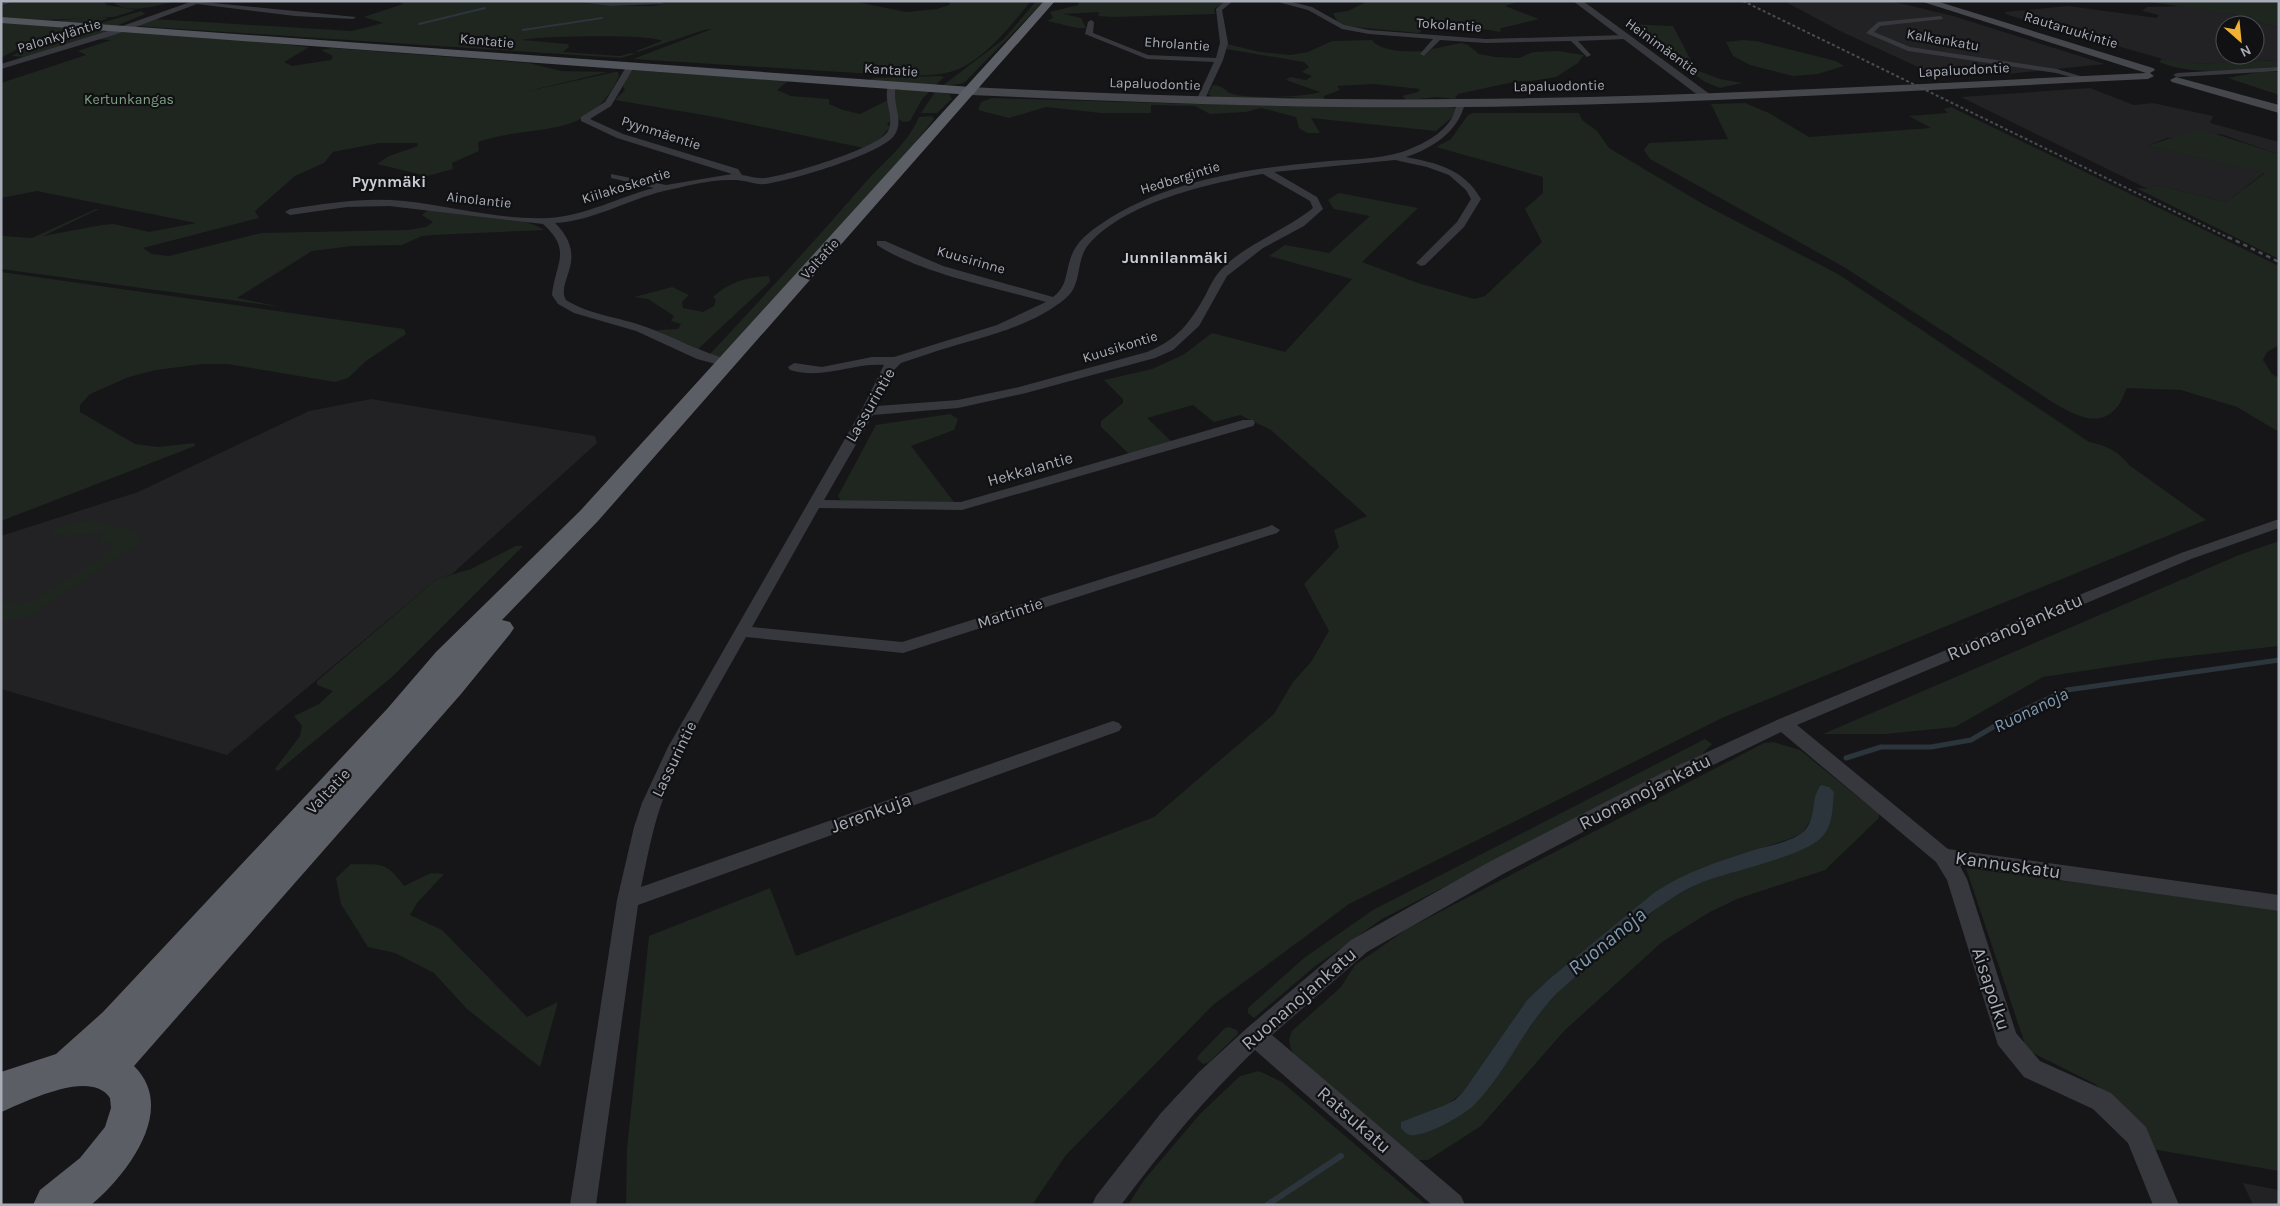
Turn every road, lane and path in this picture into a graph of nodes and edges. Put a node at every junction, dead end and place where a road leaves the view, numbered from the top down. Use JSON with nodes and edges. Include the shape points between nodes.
{"nodes":[{"id":1,"x":1050,"y":1,"type":"edge"},
{"id":2,"x":1230,"y":1,"type":"edge"},
{"id":3,"x":1277,"y":1,"type":"edge"},
{"id":4,"x":1577,"y":1,"type":"edge"},
{"id":5,"x":1925,"y":1,"type":"edge"},
{"id":6,"x":198,"y":2,"type":"edge"},
{"id":7,"x":354,"y":17,"type":"dead end"},
{"id":8,"x":1940,"y":18,"type":"dead end"},
{"id":9,"x":1,"y":20,"type":"edge"},
{"id":10,"x":1090,"y":22,"type":"dead end"},
{"id":11,"x":123,"y":29,"type":"junction"},
{"id":12,"x":1626,"y":37,"type":"junction"},
{"id":13,"x":1438,"y":38,"type":"junction"},
{"id":14,"x":1573,"y":38,"type":"junction"},
{"id":15,"x":1424,"y":54,"type":"dead end"},
{"id":16,"x":1587,"y":55,"type":"dead end"},
{"id":17,"x":1219,"y":60,"type":"junction"},
{"id":18,"x":1,"y":67,"type":"edge"},
{"id":19,"x":630,"y":67,"type":"junction"},
{"id":20,"x":2279,"y":69,"type":"edge"},
{"id":21,"x":2163,"y":75,"type":"junction"},
{"id":22,"x":2086,"y":79,"type":"junction"},
{"id":23,"x":892,"y":86,"type":"junction"},
{"id":24,"x":971,"y":91,"type":"junction"},
{"id":25,"x":1707,"y":97,"type":"junction"},
{"id":26,"x":1200,"y":101,"type":"junction"},
{"id":27,"x":1461,"y":102,"type":"junction"},
{"id":28,"x":2279,"y":109,"type":"edge"},
{"id":29,"x":1395,"y":157,"type":"junction"},
{"id":30,"x":1266,"y":172,"type":"junction"},
{"id":31,"x":614,"y":176,"type":"dead end"},
{"id":32,"x":738,"y":176,"type":"junction"},
{"id":33,"x":665,"y":188,"type":"junction"},
{"id":34,"x":290,"y":212,"type":"dead end"},
{"id":35,"x":546,"y":221,"type":"junction"},
{"id":36,"x":882,"y":243,"type":"dead end"},
{"id":37,"x":1421,"y":263,"type":"dead end"},
{"id":38,"x":1054,"y":301,"type":"junction"},
{"id":39,"x":896,"y":361,"type":"junction"},
{"id":40,"x":727,"y":363,"type":"junction"},
{"id":41,"x":794,"y":366,"type":"dead end"},
{"id":42,"x":868,"y":411,"type":"junction"},
{"id":43,"x":1248,"y":424,"type":"dead end"},
{"id":44,"x":815,"y":504,"type":"junction"},
{"id":45,"x":2279,"y":523,"type":"edge"},
{"id":46,"x":1272,"y":530,"type":"dead end"},
{"id":47,"x":741,"y":631,"type":"junction"},
{"id":48,"x":1783,"y":724,"type":"junction"},
{"id":49,"x":1113,"y":727,"type":"dead end"},
{"id":50,"x":1943,"y":856,"type":"junction"},
{"id":51,"x":628,"y":900,"type":"junction"},
{"id":52,"x":2279,"y":903,"type":"edge"},
{"id":53,"x":1255,"y":1035,"type":"junction"},
{"id":54,"x":87,"y":1070,"type":"junction"},
{"id":55,"x":2,"y":1091,"type":"edge"},
{"id":56,"x":93,"y":1189,"type":"edge"},
{"id":57,"x":55,"y":1205,"type":"edge"},
{"id":58,"x":583,"y":1205,"type":"edge"},
{"id":59,"x":1105,"y":1205,"type":"edge"},
{"id":60,"x":1452,"y":1205,"type":"edge"},
{"id":61,"x":2166,"y":1205,"type":"edge"}],
"edges":[{"from":1,"to":24,"type":"highway","name":"Valtatie"},
{"from":2,"to":17,"type":"street","via":[[1220,9],[1224,43]]},
{"from":3,"to":13,"type":"street","name":"Tokolantie","via":[[1314,9],[1351,29]]},
{"from":4,"to":12,"type":"street","name":"Heinimäentie"},
{"from":5,"to":21,"type":"main road","name":"Rautaruukintie"},
{"from":6,"to":7,"type":"street","via":[[295,14]]},
{"from":6,"to":11,"type":"street","name":"Palonkyläntie"},
{"from":8,"to":22,"type":"street","name":"Kalkankatu","via":[[1878,24],[1870,33],[1908,49],[2056,71]]},
{"from":9,"to":11,"type":"main road","name":"Kantatie"},
{"from":10,"to":17,"type":"street","name":"Ehrolantie","via":[[1089,34],[1133,53],[1148,57]]},
{"from":11,"to":18,"type":"street","name":"Palonkyläntie"},
{"from":11,"to":19,"type":"main road","name":"Kantatie"},
{"from":12,"to":14,"type":"street","name":"Tokolantie"},
{"from":12,"to":25,"type":"street","name":"Heinimäentie"},
{"from":13,"to":14,"type":"street","name":"Tokolantie","via":[[1493,41]]},
{"from":13,"to":15,"type":"street"},
{"from":14,"to":16,"type":"street"},
{"from":17,"to":26,"type":"street"},
{"from":19,"to":23,"type":"main road","name":"Kantatie"},
{"from":19,"to":32,"type":"street","name":"Pyynmäentie","via":[[608,104],[584,119],[620,136],[734,171]]},
{"from":20,"to":21,"type":"street","name":"Lapaluodontie"},
{"from":21,"to":22,"type":"main road","name":"Lapaluodontie"},
{"from":21,"to":28,"type":"main road","name":"Rautaruukintie"},
{"from":22,"to":25,"type":"main road","name":"Lapaluodontie"},
{"from":23,"to":24,"type":"main road","name":"Kantatie"},
{"from":23,"to":32,"type":"street","name":"Kiilakoskentie","via":[[889,95],[895,123],[891,134],[883,141],[860,152],[783,177],[755,181]]},
{"from":24,"to":26,"type":"main road","name":"Lapaluodontie"},
{"from":24,"to":40,"type":"highway","name":"Valtatie"},
{"from":25,"to":27,"type":"main road","name":"Lapaluodontie"},
{"from":26,"to":27,"type":"main road","name":"Lapaluodontie"},
{"from":27,"to":29,"type":"street","name":"Hedbergintie","via":[[1460,110],[1439,138],[1427,146]]},
{"from":29,"to":30,"type":"street","name":"Hedbergintie"},
{"from":29,"to":37,"type":"street","via":[[1456,175],[1469,186],[1476,199],[1463,221]]},
{"from":30,"to":38,"type":"street","name":"Hedbergintie","via":[[1166,195],[1112,221],[1080,249],[1069,287]]},
{"from":30,"to":42,"type":"street","name":"Kuusikontie","via":[[1314,199],[1318,209],[1300,224],[1259,246],[1223,274],[1195,324],[1169,347],[1142,358],[958,404]]},
{"from":31,"to":33,"type":"street"},
{"from":32,"to":33,"type":"street","name":"Kiilakoskentie"},
{"from":33,"to":35,"type":"street","name":"Kiilakoskentie","via":[[601,211]]},
{"from":34,"to":35,"type":"street","name":"Ainolantie","via":[[391,203]]},
{"from":35,"to":40,"type":"street","via":[[565,246],[567,264],[558,296],[561,302],[596,317],[646,330],[703,357]]},
{"from":36,"to":38,"type":"street","name":"Kuusirinne","via":[[930,265]]},
{"from":38,"to":39,"type":"street","name":"Hedbergintie","via":[[991,330]]},
{"from":39,"to":41,"type":"street","name":"Hedbergintie","via":[[809,372]]},
{"from":39,"to":42,"type":"street","name":"Lassurintie","via":[[887,369]]},
{"from":40,"to":54,"type":"highway","name":"Valtatie","via":[[589,516],[450,687]]},
{"from":42,"to":44,"type":"street","name":"Lassurintie"},
{"from":43,"to":44,"type":"street","name":"Hekkalantie","via":[[962,506]]},
{"from":44,"to":47,"type":"street","name":"Lassurintie"},
{"from":45,"to":48,"type":"street","name":"Ruonanojankatu","via":[[2186,556]]},
{"from":46,"to":47,"type":"street","name":"Martintie","via":[[902,648]]},
{"from":47,"to":51,"type":"street","name":"Lassurintie","via":[[665,772],[644,827]]},
{"from":48,"to":50,"type":"street","name":"Kannuskatu"},
{"from":48,"to":53,"type":"street","name":"Ruonanojankatu","via":[[1496,868],[1359,946]]},
{"from":49,"to":51,"type":"street","name":"Jerenkuja"},
{"from":50,"to":52,"type":"street","name":"Kannuskatu"},
{"from":50,"to":61,"type":"street","name":"Aisapolku","via":[[1957,879],[2006,1038],[2032,1070],[2102,1101],[2137,1136]]},
{"from":51,"to":58,"type":"street","name":"Lassurintie"},
{"from":53,"to":59,"type":"street","name":"Ruonanojankatu","via":[[1207,1080],[1170,1121]]},
{"from":53,"to":60,"type":"street","name":"Ratsukatu"},
{"from":54,"to":55,"type":"highway","via":[[38,1076]]},
{"from":54,"to":56,"type":"highway","via":[[118,1077],[130,1093],[130,1116]]},
{"from":56,"to":57,"type":"highway"}]}
